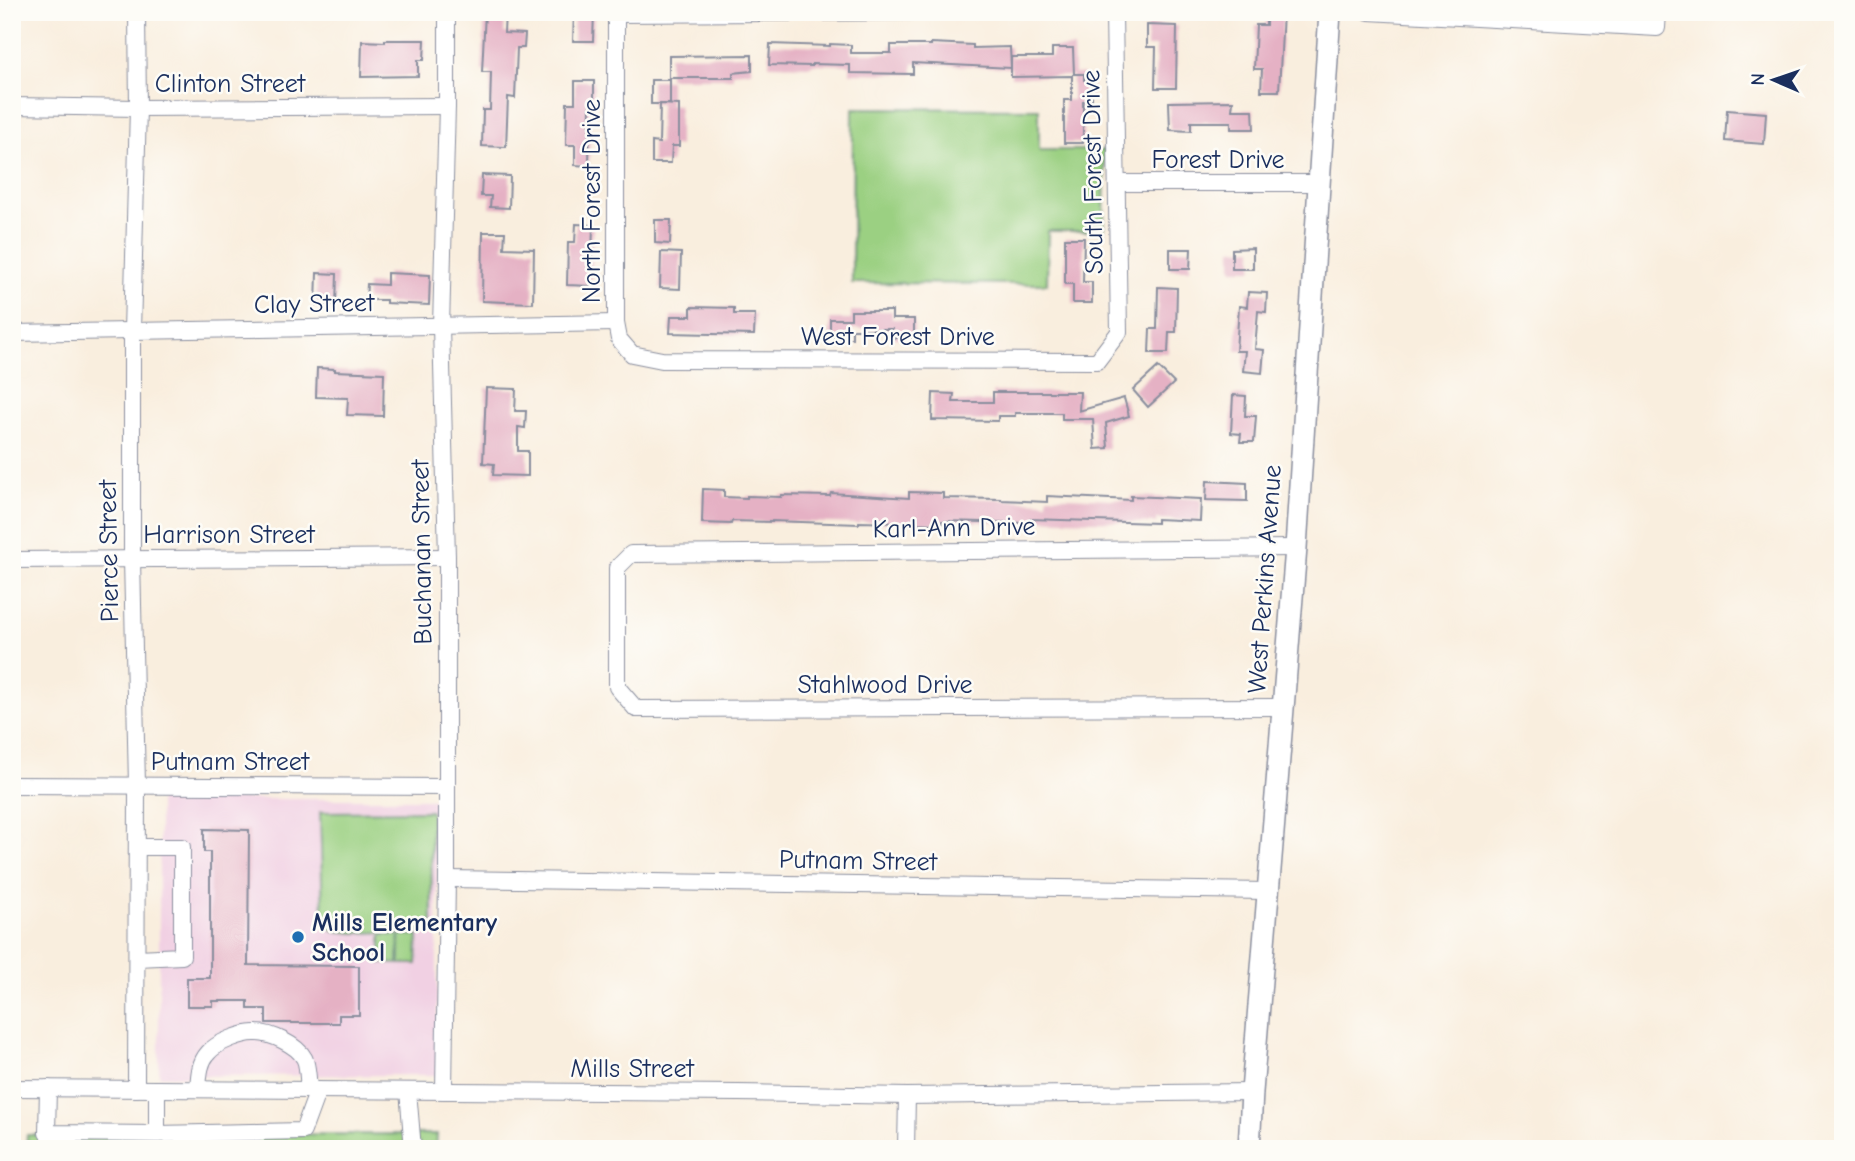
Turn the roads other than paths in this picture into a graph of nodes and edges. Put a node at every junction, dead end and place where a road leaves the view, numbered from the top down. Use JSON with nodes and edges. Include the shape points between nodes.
{"nodes":[{"id":1,"x":137,"y":12,"type":"edge"},
{"id":2,"x":447,"y":12,"type":"edge"},
{"id":3,"x":922,"y":12,"type":"edge"},
{"id":4,"x":1114,"y":12,"type":"edge"},
{"id":5,"x":1330,"y":12,"type":"edge"},
{"id":6,"x":1369,"y":12,"type":"edge"},
{"id":7,"x":1658,"y":12,"type":"edge"},
{"id":8,"x":616,"y":13,"type":"edge"},
{"id":9,"x":12,"y":106,"type":"edge"},
{"id":10,"x":447,"y":106,"type":"junction"},
{"id":11,"x":138,"y":108,"type":"junction"},
{"id":12,"x":1118,"y":183,"type":"junction"},
{"id":13,"x":1318,"y":183,"type":"junction"},
{"id":14,"x":616,"y":323,"type":"junction"},
{"id":15,"x":441,"y":326,"type":"junction"},
{"id":16,"x":132,"y":331,"type":"junction"},
{"id":17,"x":1119,"y":332,"type":"joint"},
{"id":18,"x":12,"y":333,"type":"edge"},
{"id":19,"x":662,"y":360,"type":"joint"},
{"id":20,"x":1296,"y":548,"type":"junction"},
{"id":21,"x":447,"y":557,"type":"junction"},
{"id":22,"x":132,"y":559,"type":"junction"},
{"id":23,"x":12,"y":560,"type":"edge"},
{"id":24,"x":617,"y":568,"type":"joint"},
{"id":25,"x":1283,"y":707,"type":"junction"},
{"id":26,"x":12,"y":785,"type":"edge"},
{"id":27,"x":137,"y":785,"type":"junction"},
{"id":28,"x":447,"y":787,"type":"junction"},
{"id":29,"x":137,"y":847,"type":"junction"},
{"id":30,"x":447,"y":879,"type":"junction"},
{"id":31,"x":1268,"y":891,"type":"junction"},
{"id":32,"x":137,"y":958,"type":"junction"},
{"id":33,"x":12,"y":1088,"type":"edge"},
{"id":34,"x":48,"y":1088,"type":"junction"},
{"id":35,"x":136,"y":1088,"type":"junction"},
{"id":36,"x":157,"y":1089,"type":"junction"},
{"id":37,"x":198,"y":1089,"type":"junction"},
{"id":38,"x":314,"y":1090,"type":"junction"},
{"id":39,"x":408,"y":1091,"type":"junction"},
{"id":40,"x":444,"y":1091,"type":"junction"},
{"id":41,"x":1252,"y":1092,"type":"junction"},
{"id":42,"x":907,"y":1096,"type":"junction"},
{"id":43,"x":157,"y":1134,"type":"junction"},
{"id":44,"x":414,"y":1149,"type":"edge"},
{"id":45,"x":906,"y":1149,"type":"edge"},
{"id":46,"x":1249,"y":1149,"type":"edge"}],
"edges":[{"from":1,"to":11,"type":"street","name":"Pierce Street"},
{"from":2,"to":10,"type":"street","name":"Buchanan Street"},
{"from":3,"to":8,"type":"street"},
{"from":4,"to":12,"type":"street","name":"South Forest Drive"},
{"from":5,"to":13,"type":"main road","name":"West Perkins Avenue"},
{"from":6,"to":7,"type":"street","via":[[1657,28]]},
{"from":8,"to":14,"type":"street","name":"North Forest Drive"},
{"from":9,"to":11,"type":"street","name":"Clinton Street"},
{"from":10,"to":11,"type":"street","name":"Clinton Street"},
{"from":10,"to":15,"type":"street","name":"Buchanan Street"},
{"from":11,"to":16,"type":"street","name":"Pierce Street"},
{"from":12,"to":13,"type":"street","name":"Forest Drive"},
{"from":12,"to":17,"type":"street","name":"South Forest Drive"},
{"from":13,"to":20,"type":"main road","name":"West Perkins Avenue"},
{"from":14,"to":15,"type":"street","name":"Clay Street"},
{"from":14,"to":19,"type":"street","name":"North Forest Drive","via":[[619,339],[632,354]]},
{"from":15,"to":16,"type":"street","name":"Clay Street"},
{"from":15,"to":21,"type":"street","name":"Buchanan Street"},
{"from":16,"to":18,"type":"street","name":"Clay Street"},
{"from":16,"to":22,"type":"street","name":"Pierce Street"},
{"from":17,"to":19,"type":"street","name":"West Forest Drive","via":[[1097,361]]},
{"from":20,"to":24,"type":"street","name":"Karl-Ann Drive","via":[[631,554]]},
{"from":20,"to":25,"type":"main road","name":"West Perkins Avenue"},
{"from":21,"to":22,"type":"street","name":"Harrison Street"},
{"from":21,"to":28,"type":"street","name":"Buchanan Street"},
{"from":22,"to":23,"type":"street","name":"Harrison Street"},
{"from":22,"to":27,"type":"street","name":"Pierce Street"},
{"from":24,"to":25,"type":"street","name":"Stahlwood Drive","via":[[617,687],[636,709]]},
{"from":25,"to":31,"type":"main road","name":"West Perkins Avenue"},
{"from":26,"to":27,"type":"street","name":"Putnam Street"},
{"from":27,"to":28,"type":"street","name":"Putnam Street"},
{"from":27,"to":29,"type":"street","name":"Pierce Street"},
{"from":28,"to":30,"type":"street","name":"Buchanan Street"},
{"from":29,"to":32,"type":"street","name":"Pierce Street"},
{"from":29,"to":32,"type":"street","via":[[181,847],[182,956]]},
{"from":30,"to":31,"type":"street","name":"Putnam Street"},
{"from":30,"to":40,"type":"street","name":"Buchanan Street"},
{"from":31,"to":41,"type":"main road","name":"West Perkins Avenue"},
{"from":32,"to":35,"type":"street","name":"Pierce Street"},
{"from":33,"to":34,"type":"street","name":"Mills Street"},
{"from":34,"to":35,"type":"street","name":"Mills Street"},
{"from":34,"to":43,"type":"street","via":[[47,1133]]},
{"from":35,"to":36,"type":"street","name":"Mills Street"},
{"from":36,"to":37,"type":"street","name":"Mills Street"},
{"from":36,"to":43,"type":"street"},
{"from":37,"to":38,"type":"street","name":"Mills Street"},
{"from":37,"to":38,"type":"street","via":[[208,1052],[223,1042],[257,1032],[290,1045],[304,1058]]},
{"from":38,"to":39,"type":"street","name":"Mills Street"},
{"from":38,"to":43,"type":"street","via":[[303,1131]]},
{"from":39,"to":40,"type":"street","name":"Mills Street"},
{"from":39,"to":44,"type":"street"},
{"from":40,"to":42,"type":"street","name":"Mills Street"},
{"from":41,"to":42,"type":"street","name":"Mills Street"},
{"from":41,"to":46,"type":"main road","name":"West Perkins Avenue"},
{"from":42,"to":45,"type":"street"}]}
